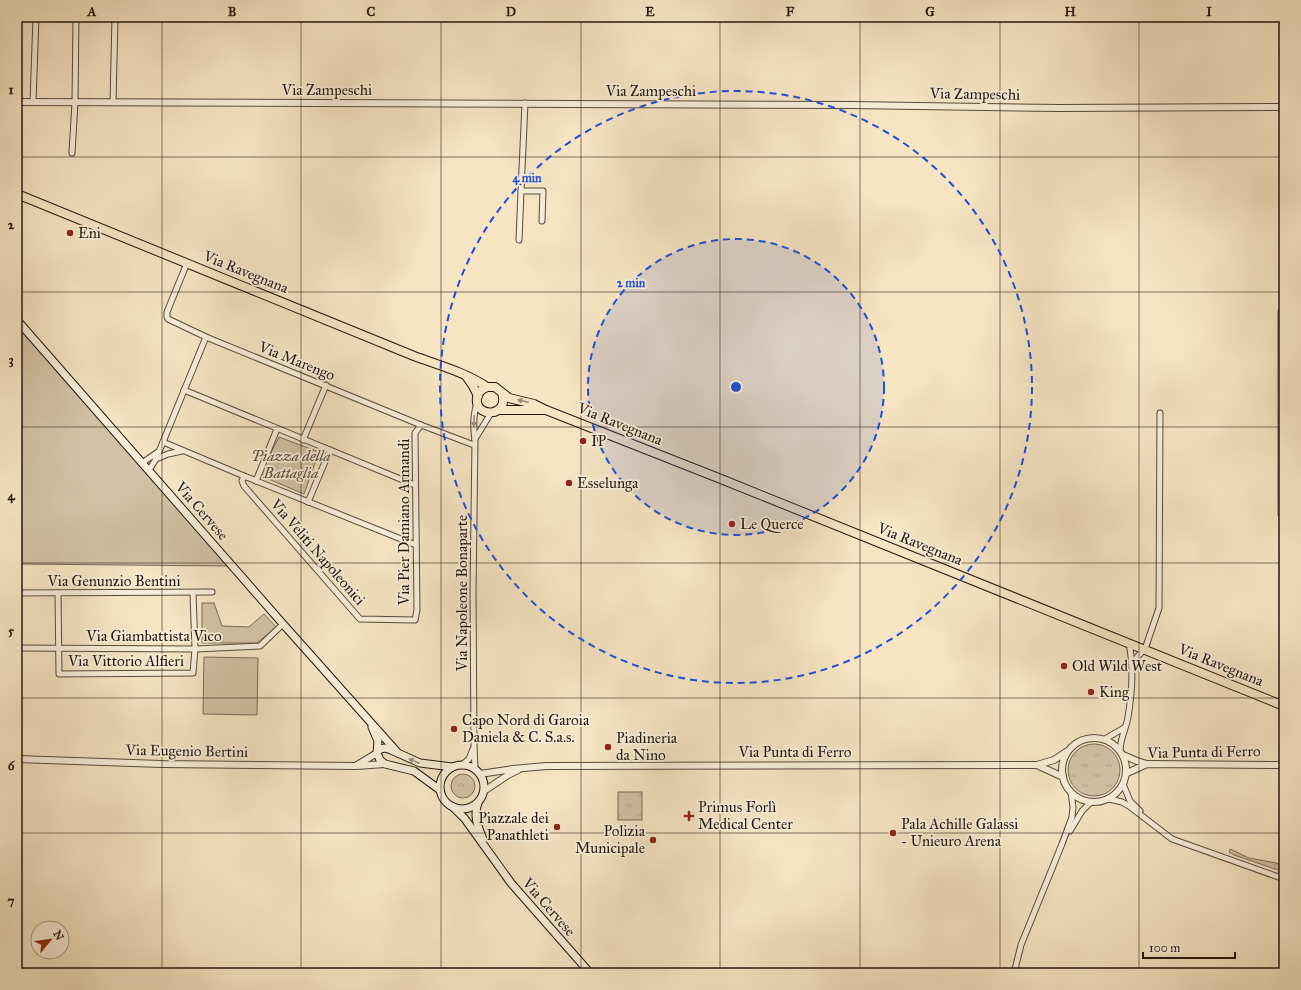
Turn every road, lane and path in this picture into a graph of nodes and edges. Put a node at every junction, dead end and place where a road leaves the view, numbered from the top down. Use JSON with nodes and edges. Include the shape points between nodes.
{"nodes":[{"id":1,"x":36,"y":17,"type":"edge"},
{"id":2,"x":76,"y":17,"type":"edge"},
{"id":3,"x":115,"y":17,"type":"edge"},
{"id":4,"x":17,"y":102,"type":"edge"},
{"id":5,"x":33,"y":102,"type":"junction"},
{"id":6,"x":75,"y":102,"type":"junction"},
{"id":7,"x":113,"y":102,"type":"junction"},
{"id":8,"x":524,"y":104,"type":"junction"},
{"id":9,"x":1284,"y":107,"type":"edge"},
{"id":10,"x":72,"y":153,"type":"dead end"},
{"id":11,"x":521,"y":191,"type":"junction"},
{"id":12,"x":17,"y":194,"type":"edge"},
{"id":13,"x":542,"y":221,"type":"dead end"},
{"id":14,"x":519,"y":240,"type":"dead end"},
{"id":15,"x":187,"y":263,"type":"junction"},
{"id":16,"x":1281,"y":312,"type":"dead end"},
{"id":17,"x":17,"y":320,"type":"edge"},
{"id":18,"x":206,"y":337,"type":"junction"},
{"id":19,"x":465,"y":375,"type":"junction"},
{"id":20,"x":326,"y":385,"type":"junction"},
{"id":21,"x":487,"y":387,"type":"junction"},
{"id":22,"x":184,"y":390,"type":"junction"},
{"id":23,"x":502,"y":393,"type":"junction"},
{"id":24,"x":477,"y":399,"type":"junction"},
{"id":25,"x":546,"y":410,"type":"junction"},
{"id":26,"x":494,"y":412,"type":"junction"},
{"id":27,"x":1160,"y":413,"type":"dead end"},
{"id":28,"x":421,"y":425,"type":"junction"},
{"id":29,"x":277,"y":429,"type":"junction"},
{"id":30,"x":303,"y":440,"type":"junction"},
{"id":31,"x":163,"y":442,"type":"junction"},
{"id":32,"x":475,"y":443,"type":"junction"},
{"id":33,"x":183,"y":450,"type":"junction"},
{"id":34,"x":330,"y":450,"type":"junction"},
{"id":35,"x":159,"y":451,"type":"junction"},
{"id":36,"x":156,"y":459,"type":"junction"},
{"id":37,"x":142,"y":462,"type":"junction"},
{"id":38,"x":149,"y":470,"type":"junction"},
{"id":39,"x":244,"y":476,"type":"junction"},
{"id":40,"x":256,"y":481,"type":"junction"},
{"id":41,"x":415,"y":485,"type":"junction"},
{"id":42,"x":308,"y":502,"type":"junction"},
{"id":43,"x":1284,"y":514,"type":"edge"},
{"id":44,"x":416,"y":545,"type":"junction"},
{"id":45,"x":212,"y":592,"type":"dead end"},
{"id":46,"x":17,"y":593,"type":"edge"},
{"id":47,"x":58,"y":593,"type":"junction"},
{"id":48,"x":193,"y":593,"type":"junction"},
{"id":49,"x":415,"y":620,"type":"joint"},
{"id":50,"x":283,"y":624,"type":"junction"},
{"id":51,"x":1129,"y":643,"type":"junction"},
{"id":52,"x":17,"y":648,"type":"edge"},
{"id":53,"x":59,"y":648,"type":"junction"},
{"id":54,"x":195,"y":649,"type":"junction"},
{"id":55,"x":1145,"y":650,"type":"junction"},
{"id":56,"x":1132,"y":664,"type":"junction"},
{"id":57,"x":1284,"y":706,"type":"edge"},
{"id":58,"x":367,"y":718,"type":"junction"},
{"id":59,"x":1124,"y":728,"type":"junction"},
{"id":60,"x":1105,"y":739,"type":"junction"},
{"id":61,"x":474,"y":746,"type":"junction"},
{"id":62,"x":1068,"y":751,"type":"junction"},
{"id":63,"x":377,"y":752,"type":"junction"},
{"id":64,"x":398,"y":753,"type":"junction"},
{"id":65,"x":1122,"y":753,"type":"junction"},
{"id":66,"x":17,"y":759,"type":"edge"},
{"id":67,"x":385,"y":764,"type":"junction"},
{"id":68,"x":1147,"y":764,"type":"junction"},
{"id":69,"x":462,"y":765,"type":"junction"},
{"id":70,"x":1037,"y":765,"type":"junction"},
{"id":71,"x":1284,"y":765,"type":"edge"},
{"id":72,"x":356,"y":766,"type":"junction"},
{"id":73,"x":452,"y":767,"type":"junction"},
{"id":74,"x":524,"y":768,"type":"junction"},
{"id":75,"x":478,"y":772,"type":"junction"},
{"id":76,"x":1127,"y":773,"type":"junction"},
{"id":77,"x":1063,"y":777,"type":"junction"},
{"id":78,"x":1124,"y":784,"type":"junction"},
{"id":79,"x":440,"y":790,"type":"junction"},
{"id":80,"x":484,"y":791,"type":"junction"},
{"id":81,"x":1071,"y":792,"type":"junction"},
{"id":82,"x":1109,"y":799,"type":"junction"},
{"id":83,"x":478,"y":802,"type":"junction"},
{"id":84,"x":1091,"y":802,"type":"junction"},
{"id":85,"x":453,"y":807,"type":"junction"},
{"id":86,"x":1151,"y":823,"type":"junction"},
{"id":87,"x":1062,"y":844,"type":"junction"},
{"id":88,"x":492,"y":857,"type":"junction"},
{"id":89,"x":1284,"y":879,"type":"edge"},
{"id":90,"x":590,"y":973,"type":"edge"},
{"id":91,"x":1014,"y":973,"type":"edge"}],
"edges":[{"from":1,"to":5,"type":"street"},
{"from":2,"to":6,"type":"street"},
{"from":3,"to":7,"type":"street"},
{"from":4,"to":5,"type":"street","name":"Via Zampeschi"},
{"from":5,"to":6,"type":"street","name":"Via Zampeschi"},
{"from":6,"to":7,"type":"street","name":"Via Zampeschi"},
{"from":6,"to":10,"type":"street"},
{"from":7,"to":8,"type":"street","name":"Via Zampeschi"},
{"from":8,"to":9,"type":"street","name":"Via Zampeschi"},
{"from":8,"to":11,"type":"street"},
{"from":11,"to":13,"type":"street","via":[[543,191]]},
{"from":11,"to":14,"type":"street"},
{"from":12,"to":15,"type":"main road","name":"Via Ravegnana"},
{"from":15,"to":18,"type":"street","name":"Via Marengo","via":[[167,316],[173,322]]},
{"from":15,"to":19,"type":"main road","name":"Via Ravegnana"},
{"from":16,"to":43,"type":"street"},
{"from":17,"to":37,"type":"main road","name":"Via Cervese"},
{"from":18,"to":20,"type":"street","name":"Via Marengo"},
{"from":18,"to":22,"type":"street"},
{"from":19,"to":21,"type":"main road","name":"Via Ravegnana"},
{"from":19,"to":24,"type":"main road","via":[[473,386]]},
{"from":20,"to":28,"type":"street","name":"Via Marengo"},
{"from":20,"to":30,"type":"street"},
{"from":21,"to":23,"type":"main road","via":[[495,387]]},
{"from":21,"to":24,"type":"main road","via":[[481,390]]},
{"from":22,"to":29,"type":"street"},
{"from":22,"to":31,"type":"street"},
{"from":25,"to":23,"type":"main road","name":"Via Ravegnana","one_way":true,"via":[[534,404],[509,398]]},
{"from":23,"to":26,"type":"main road","via":[[503,404]]},
{"from":24,"to":26,"type":"main road","via":[[482,410]]},
{"from":24,"to":32,"type":"street","name":"Via Napoleone Bonaparte","one_way":true,"via":[[474,415]]},
{"from":25,"to":26,"type":"main road","name":"Via Ravegnana"},
{"from":25,"to":51,"type":"main road","name":"Via Ravegnana"},
{"from":26,"to":32,"type":"street"},
{"from":27,"to":55,"type":"street","via":[[1159,608]]},
{"from":28,"to":32,"type":"street","name":"Via Marengo"},
{"from":28,"to":41,"type":"street","name":"Via Pier Damiano Armandi","via":[[415,433]]},
{"from":29,"to":30,"type":"street"},
{"from":29,"to":40,"type":"street"},
{"from":30,"to":34,"type":"street"},
{"from":31,"to":33,"type":"street"},
{"from":31,"to":35,"type":"street"},
{"from":32,"to":61,"type":"street","name":"Via Napoleone Bonaparte"},
{"from":33,"to":36,"type":"street"},
{"from":33,"to":39,"type":"street"},
{"from":34,"to":41,"type":"street"},
{"from":34,"to":42,"type":"street"},
{"from":35,"to":36,"type":"street"},
{"from":35,"to":37,"type":"street"},
{"from":36,"to":38,"type":"street"},
{"from":37,"to":38,"type":"main road","name":"Via Cervese"},
{"from":38,"to":50,"type":"main road","name":"Via Cervese"},
{"from":39,"to":40,"type":"street"},
{"from":39,"to":49,"type":"street","name":"Via Veliti Napoleonici","via":[[244,486],[360,619]]},
{"from":40,"to":42,"type":"street"},
{"from":41,"to":44,"type":"street","name":"Via Pier Damiano Armandi"},
{"from":42,"to":44,"type":"street"},
{"from":44,"to":49,"type":"street","name":"Via Pier Damiano Armandi"},
{"from":45,"to":48,"type":"street","name":"Via Genunzio Bentini"},
{"from":46,"to":47,"type":"street","name":"Via Genunzio Bentini"},
{"from":47,"to":48,"type":"street","name":"Via Genunzio Bentini"},
{"from":47,"to":53,"type":"street"},
{"from":48,"to":54,"type":"street"},
{"from":50,"to":54,"type":"street","name":"Via Giambattista Vico","via":[[260,646]]},
{"from":50,"to":58,"type":"main road","name":"Via Cervese"},
{"from":51,"to":55,"type":"main road","name":"Via Ravegnana"},
{"from":51,"to":56,"type":"street"},
{"from":52,"to":53,"type":"street","name":"Via Giambattista Vico"},
{"from":53,"to":54,"type":"street","name":"Via Giambattista Vico"},
{"from":53,"to":54,"type":"street","name":"Via Vittorio Alfieri","via":[[59,674],[193,673]]},
{"from":55,"to":56,"type":"street"},
{"from":55,"to":57,"type":"main road","name":"Via Ravegnana"},
{"from":56,"to":59,"type":"street","via":[[1129,711]]},
{"from":58,"to":63,"type":"main road","name":"Via Cervese","via":[[376,737]]},
{"from":58,"to":64,"type":"main road","name":"Via Cervese"},
{"from":59,"to":60,"type":"street"},
{"from":59,"to":65,"type":"street","via":[[1121,740]]},
{"from":60,"to":62,"type":"street","via":[[1085,739],[1073,745]]},
{"from":60,"to":65,"type":"street"},
{"from":61,"to":69,"type":"street","name":"Via Napoleone Bonaparte","via":[[469,759]]},
{"from":61,"to":75,"type":"street","name":"Via Napoleone Bonaparte"},
{"from":62,"to":70,"type":"street","via":[[1061,757]]},
{"from":62,"to":77,"type":"street","via":[[1063,761]]},
{"from":63,"to":64,"type":"main road","name":"Via Cervese","via":[[386,748]]},
{"from":63,"to":67,"type":"main road","name":"Via Cervese"},
{"from":63,"to":72,"type":"street"},
{"from":73,"to":64,"type":"main road","name":"Via Cervese","one_way":true,"via":[[420,763]]},
{"from":65,"to":68,"type":"street"},
{"from":65,"to":76,"type":"street","name":"Via Punta di Ferro"},
{"from":66,"to":72,"type":"street","name":"Via Eugenio Bertini","via":[[161,764]]},
{"from":67,"to":72,"type":"street","name":"Via Eugenio Bertini"},
{"from":67,"to":79,"type":"main road","name":"Via Cervese","via":[[414,771]]},
{"from":68,"to":71,"type":"street","name":"Via Punta di Ferro"},
{"from":68,"to":76,"type":"street","name":"Via Punta di Ferro"},
{"from":69,"to":73,"type":"main road","name":"Via Cervese"},
{"from":69,"to":75,"type":"main road","name":"Via Cervese","via":[[471,766]]},
{"from":70,"to":74,"type":"street","name":"Via Punta di Ferro"},
{"from":70,"to":77,"type":"street","name":"Via Punta di Ferro"},
{"from":73,"to":79,"type":"main road","via":[[444,774]]},
{"from":74,"to":75,"type":"street","name":"Via Punta di Ferro"},
{"from":74,"to":80,"type":"street","name":"Via Punta di Ferro"},
{"from":75,"to":80,"type":"main road","via":[[484,783]]},
{"from":76,"to":78,"type":"street","name":"Via Punta di Ferro"},
{"from":77,"to":81,"type":"street"},
{"from":78,"to":82,"type":"street","name":"Via Punta di Ferro"},
{"from":78,"to":86,"type":"street","via":[[1130,801]]},
{"from":79,"to":85,"type":"main road","name":"Via Cervese","via":[[444,799]]},
{"from":80,"to":83,"type":"main road","name":"Via Cervese"},
{"from":81,"to":84,"type":"street","via":[[1080,799]]},
{"from":81,"to":87,"type":"street","via":[[1072,817]]},
{"from":82,"to":84,"type":"street"},
{"from":82,"to":86,"type":"street","via":[[1122,802]]},
{"from":83,"to":85,"type":"main road","via":[[466,809]]},
{"from":83,"to":88,"type":"main road","name":"Via Cervese","via":[[475,818]]},
{"from":84,"to":87,"type":"street","via":[[1082,811]]},
{"from":85,"to":88,"type":"main road","name":"Via Cervese","via":[[465,819]]},
{"from":86,"to":89,"type":"street","via":[[1183,844]]},
{"from":87,"to":91,"type":"street","via":[[1021,945]]},
{"from":88,"to":90,"type":"main road","name":"Via Cervese","via":[[511,883]]}]}
